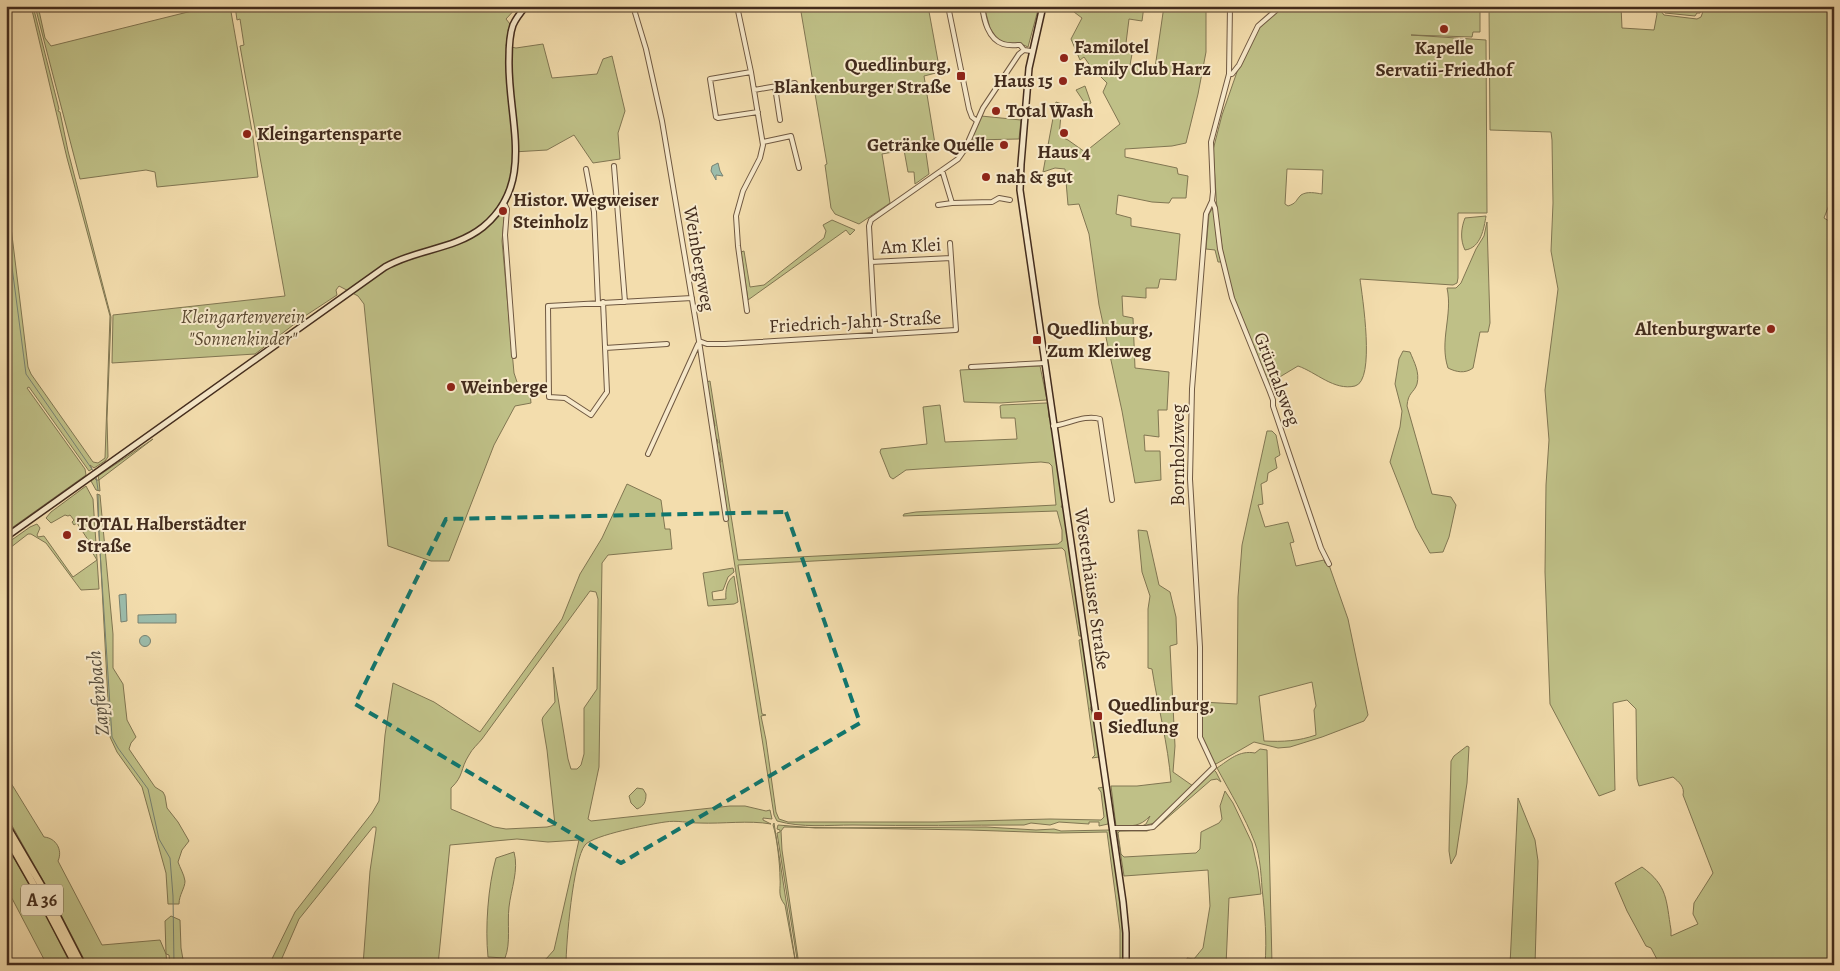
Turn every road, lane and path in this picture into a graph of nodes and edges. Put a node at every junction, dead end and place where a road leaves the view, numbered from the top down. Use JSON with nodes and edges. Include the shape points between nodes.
{"nodes":[{"id":1,"x":526,"y":6,"type":"edge"},
{"id":2,"x":633,"y":6,"type":"edge"},
{"id":3,"x":737,"y":6,"type":"edge"},
{"id":4,"x":948,"y":6,"type":"edge"},
{"id":5,"x":982,"y":6,"type":"edge"},
{"id":6,"x":1042,"y":6,"type":"edge"},
{"id":7,"x":1230,"y":6,"type":"edge"},
{"id":8,"x":1281,"y":6,"type":"edge"},
{"id":9,"x":1024,"y":50,"type":"junction"},
{"id":10,"x":1031,"y":51,"type":"junction"},
{"id":11,"x":751,"y":72,"type":"junction"},
{"id":12,"x":1229,"y":74,"type":"junction"},
{"id":13,"x":795,"y":83,"type":"dead end"},
{"id":14,"x":775,"y":86,"type":"junction"},
{"id":15,"x":754,"y":90,"type":"junction"},
{"id":16,"x":758,"y":112,"type":"junction"},
{"id":17,"x":780,"y":120,"type":"dead end"},
{"id":18,"x":977,"y":121,"type":"junction"},
{"id":19,"x":762,"y":142,"type":"junction"},
{"id":20,"x":614,"y":166,"type":"dead end"},
{"id":21,"x":800,"y":168,"type":"dead end"},
{"id":22,"x":586,"y":169,"type":"dead end"},
{"id":23,"x":942,"y":170,"type":"junction"},
{"id":24,"x":1010,"y":200,"type":"dead end"},
{"id":25,"x":1212,"y":201,"type":"junction"},
{"id":26,"x":952,"y":204,"type":"junction"},
{"id":27,"x":505,"y":205,"type":"dead end"},
{"id":28,"x":938,"y":205,"type":"dead end"},
{"id":29,"x":950,"y":243,"type":"dead end"},
{"id":30,"x":951,"y":258,"type":"junction"},
{"id":31,"x":872,"y":262,"type":"junction"},
{"id":32,"x":692,"y":298,"type":"junction"},
{"id":33,"x":603,"y":302,"type":"junction"},
{"id":34,"x":625,"y":302,"type":"junction"},
{"id":35,"x":598,"y":303,"type":"junction"},
{"id":36,"x":747,"y":311,"type":"dead end"},
{"id":37,"x":875,"y":335,"type":"junction"},
{"id":38,"x":699,"y":342,"type":"junction"},
{"id":39,"x":667,"y":344,"type":"dead end"},
{"id":40,"x":605,"y":348,"type":"junction"},
{"id":41,"x":514,"y":356,"type":"dead end"},
{"id":42,"x":1045,"y":363,"type":"junction"},
{"id":43,"x":971,"y":368,"type":"dead end"},
{"id":44,"x":1054,"y":426,"type":"junction"},
{"id":45,"x":648,"y":454,"type":"dead end"},
{"id":46,"x":1112,"y":500,"type":"dead end"},
{"id":47,"x":726,"y":519,"type":"dead end"},
{"id":48,"x":6,"y":537,"type":"edge"},
{"id":49,"x":1329,"y":564,"type":"dead end"},
{"id":50,"x":6,"y":824,"type":"edge"},
{"id":51,"x":1112,"y":828,"type":"junction"},
{"id":52,"x":6,"y":836,"type":"edge"},
{"id":53,"x":76,"y":965,"type":"edge"},
{"id":54,"x":82,"y":965,"type":"edge"},
{"id":55,"x":1126,"y":965,"type":"edge"}],
"edges":[{"from":1,"to":48,"type":"main road","via":[[515,22],[510,39],[515,170],[510,190],[500,209],[486,224],[465,239],[408,256],[385,267]]},
{"from":2,"to":32,"type":"street","name":"Weinbergweg","via":[[662,121]]},
{"from":3,"to":11,"type":"street"},
{"from":4,"to":18,"type":"street","via":[[972,117]]},
{"from":5,"to":9,"type":"street","via":[[993,37],[1003,44],[1020,45]]},
{"from":6,"to":10,"type":"main road","name":"Westerhäuser Straße"},
{"from":7,"to":12,"type":"street"},
{"from":8,"to":12,"type":"street","via":[[1258,26],[1239,65]]},
{"from":9,"to":10,"type":"street"},
{"from":9,"to":18,"type":"street"},
{"from":10,"to":42,"type":"main road","name":"Westerhäuser Straße","via":[[1020,190]]},
{"from":11,"to":15,"type":"street"},
{"from":11,"to":16,"type":"street","via":[[710,79],[716,117]]},
{"from":12,"to":25,"type":"street","name":"Bornholzweg","via":[[1211,142]]},
{"from":13,"to":14,"type":"street"},
{"from":14,"to":15,"type":"street"},
{"from":14,"to":17,"type":"street"},
{"from":15,"to":16,"type":"street"},
{"from":16,"to":19,"type":"street"},
{"from":18,"to":23,"type":"street","via":[[965,149]]},
{"from":19,"to":21,"type":"street","via":[[792,137]]},
{"from":19,"to":36,"type":"street","via":[[761,153],[743,191],[736,216]]},
{"from":20,"to":34,"type":"street"},
{"from":22,"to":35,"type":"street","via":[[594,212]]},
{"from":23,"to":26,"type":"street"},
{"from":23,"to":31,"type":"street","via":[[872,220],[869,226]]},
{"from":24,"to":26,"type":"street","via":[[999,198],[992,202]]},
{"from":25,"to":49,"type":"street","name":"Grüntalsweg","via":[[1232,298],[1270,392]]},
{"from":25,"to":51,"type":"street","name":"Bornholzweg","via":[[1206,214],[1190,444],[1200,647],[1200,736],[1214,767],[1152,826]]},
{"from":26,"to":28,"type":"street"},
{"from":27,"to":41,"type":"street"},
{"from":29,"to":30,"type":"street","name":"Friedrich-Jahn-Straße"},
{"from":30,"to":31,"type":"street","name":"Am Klei"},
{"from":30,"to":37,"type":"street","name":"Friedrich-Jahn-Straße","via":[[956,330]]},
{"from":31,"to":37,"type":"street"},
{"from":32,"to":34,"type":"street"},
{"from":32,"to":38,"type":"street","name":"Weinbergweg"},
{"from":33,"to":34,"type":"street"},
{"from":33,"to":35,"type":"street"},
{"from":33,"to":40,"type":"street"},
{"from":35,"to":40,"type":"street","via":[[547,307],[549,397],[565,398],[591,415],[607,392]]},
{"from":37,"to":38,"type":"street","name":"Friedrich-Jahn-Straße","via":[[725,344]]},
{"from":38,"to":45,"type":"street"},
{"from":38,"to":47,"type":"street","name":"Weinbergweg"},
{"from":39,"to":40,"type":"street"},
{"from":42,"to":43,"type":"street"},
{"from":42,"to":44,"type":"main road","name":"Westerhäuser Straße"},
{"from":44,"to":46,"type":"street","name":"Westerhäuser Straße","via":[[1072,421],[1100,420]]},
{"from":44,"to":51,"type":"main road","name":"Westerhäuser Straße"},
{"from":50,"to":54,"type":"highway","number":"A 36"},
{"from":51,"to":55,"type":"main road","name":"Westerhäuser Straße","via":[[1125,920]]},
{"from":52,"to":53,"type":"highway","number":"A 36"}]}
